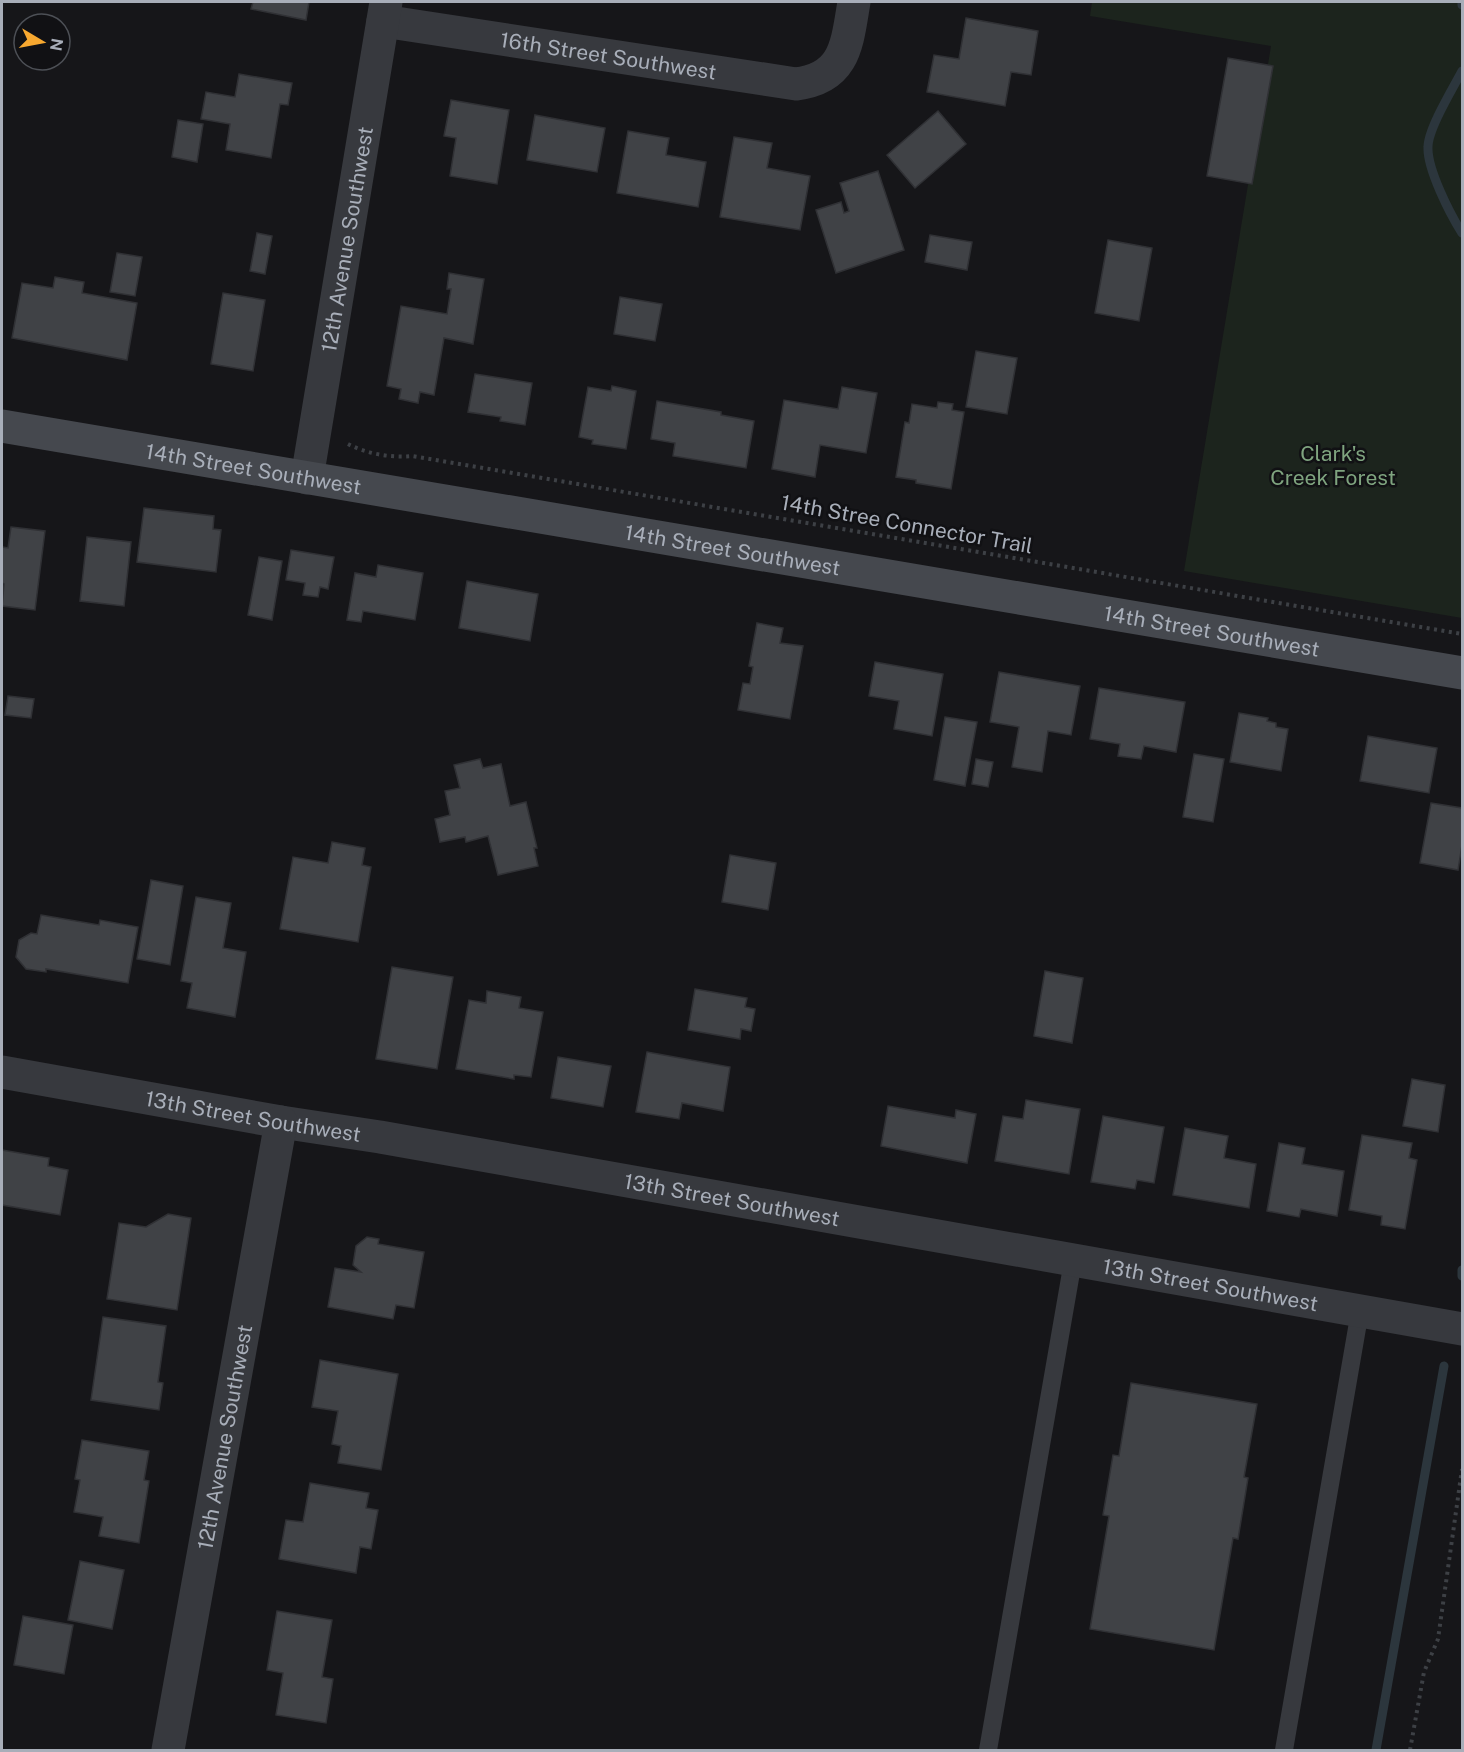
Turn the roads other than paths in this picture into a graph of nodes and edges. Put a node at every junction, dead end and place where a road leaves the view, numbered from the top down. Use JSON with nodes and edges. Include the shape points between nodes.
{"nodes":[{"id":1,"x":854,"y":2,"type":"edge"},
{"id":2,"x":384,"y":11,"type":"edge"},
{"id":3,"x":2,"y":426,"type":"edge"},
{"id":4,"x":307,"y":478,"type":"junction"},
{"id":5,"x":1462,"y":674,"type":"edge"},
{"id":6,"x":2,"y":1072,"type":"edge"},
{"id":7,"x":281,"y":1122,"type":"junction"},
{"id":8,"x":1073,"y":1261,"type":"junction"},
{"id":9,"x":1360,"y":1311,"type":"junction"},
{"id":10,"x":1462,"y":1329,"type":"edge"},
{"id":11,"x":168,"y":1750,"type":"edge"},
{"id":12,"x":988,"y":1750,"type":"edge"},
{"id":13,"x":1284,"y":1750,"type":"edge"}],
"edges":[{"from":1,"to":2,"type":"street","name":"16th Street Southwest","via":[[840,58],[831,70],[807,82],[778,82]]},
{"from":2,"to":4,"type":"street","name":"12th Avenue Southwest"},
{"from":3,"to":4,"type":"street","name":"14th Street Southwest"},
{"from":4,"to":5,"type":"street","name":"14th Street Southwest"},
{"from":6,"to":7,"type":"street","name":"13th Street Southwest"},
{"from":7,"to":8,"type":"street","name":"13th Street Southwest"},
{"from":7,"to":11,"type":"street","name":"12th Avenue Southwest"},
{"from":8,"to":9,"type":"street","name":"13th Street Southwest"},
{"from":8,"to":12,"type":"lane"},
{"from":9,"to":10,"type":"street","name":"13th Street Southwest"},
{"from":9,"to":13,"type":"lane"}]}
